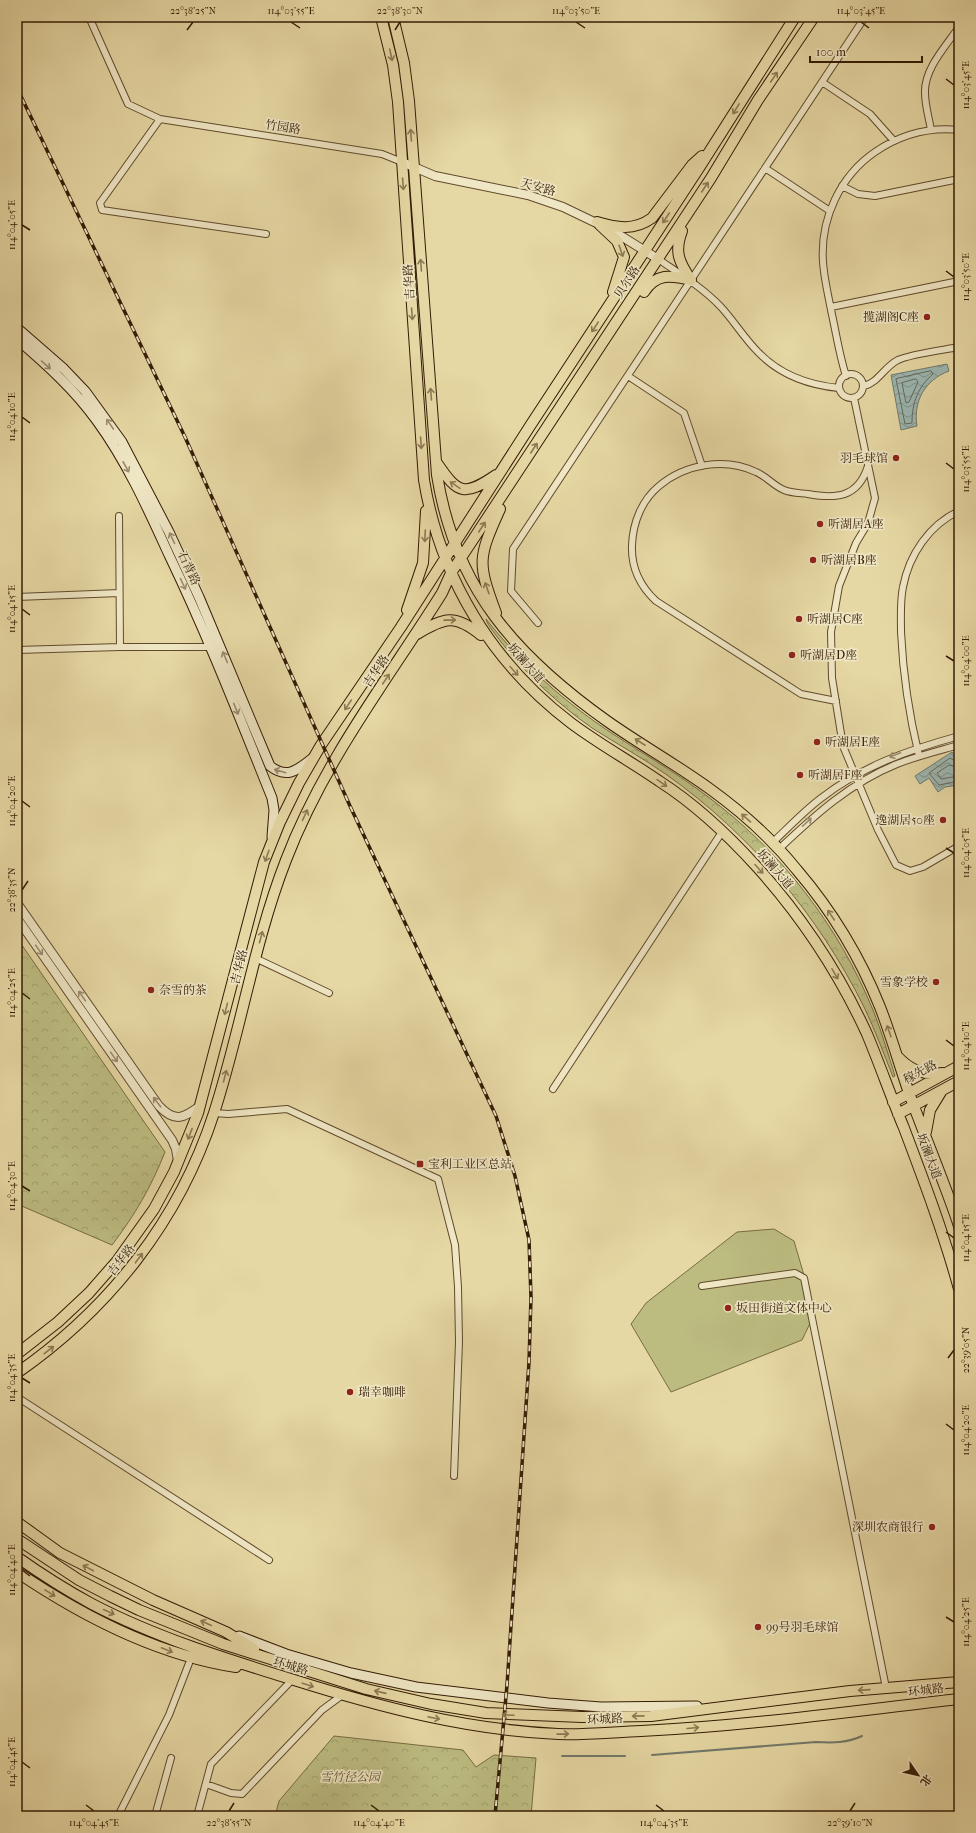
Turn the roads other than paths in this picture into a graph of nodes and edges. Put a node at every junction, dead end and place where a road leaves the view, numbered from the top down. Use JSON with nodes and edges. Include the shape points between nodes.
{"nodes":[{"id":1,"x":89,"y":17,"type":"edge"},
{"id":2,"x":381,"y":17,"type":"edge"},
{"id":3,"x":393,"y":17,"type":"edge"},
{"id":4,"x":795,"y":17,"type":"edge"},
{"id":5,"x":814,"y":17,"type":"edge"},
{"id":6,"x":865,"y":17,"type":"edge"},
{"id":7,"x":959,"y":27,"type":"edge"},
{"id":8,"x":822,"y":82,"type":"junction"},
{"id":9,"x":160,"y":119,"type":"junction"},
{"id":10,"x":931,"y":130,"type":"junction"},
{"id":11,"x":959,"y":130,"type":"edge"},
{"id":12,"x":894,"y":141,"type":"junction"},
{"id":13,"x":712,"y":147,"type":"junction"},
{"id":14,"x":402,"y":162,"type":"junction"},
{"id":15,"x":414,"y":167,"type":"junction"},
{"id":16,"x":765,"y":168,"type":"junction"},
{"id":17,"x":959,"y":178,"type":"edge"},
{"id":18,"x":842,"y":186,"type":"junction"},
{"id":19,"x":696,"y":201,"type":"junction"},
{"id":20,"x":830,"y":211,"type":"junction"},
{"id":21,"x":597,"y":222,"type":"junction"},
{"id":22,"x":266,"y":234,"type":"dead end"},
{"id":23,"x":645,"y":250,"type":"junction"},
{"id":24,"x":658,"y":259,"type":"junction"},
{"id":25,"x":691,"y":280,"type":"junction"},
{"id":26,"x":959,"y":281,"type":"edge"},
{"id":27,"x":831,"y":307,"type":"junction"},
{"id":28,"x":605,"y":311,"type":"junction"},
{"id":29,"x":17,"y":328,"type":"edge"},
{"id":30,"x":17,"y":340,"type":"edge"},
{"id":31,"x":959,"y":347,"type":"edge"},
{"id":32,"x":590,"y":363,"type":"junction"},
{"id":33,"x":628,"y":376,"type":"junction"},
{"id":34,"x":846,"y":376,"type":"junction"},
{"id":35,"x":864,"y":386,"type":"junction"},
{"id":36,"x":839,"y":388,"type":"junction"},
{"id":37,"x":854,"y":398,"type":"junction"},
{"id":38,"x":959,"y":416,"type":"edge"},
{"id":39,"x":959,"y":420,"type":"edge"},
{"id":40,"x":436,"y":461,"type":"junction"},
{"id":41,"x":702,"y":466,"type":"junction"},
{"id":42,"x":868,"y":466,"type":"junction"},
{"id":43,"x":501,"y":471,"type":"junction"},
{"id":44,"x":513,"y":481,"type":"junction"},
{"id":45,"x":427,"y":497,"type":"junction"},
{"id":46,"x":959,"y":511,"type":"edge"},
{"id":47,"x":119,"y":516,"type":"dead end"},
{"id":48,"x":454,"y":545,"type":"junction"},
{"id":49,"x":445,"y":558,"type":"junction"},
{"id":50,"x":460,"y":560,"type":"junction"},
{"id":51,"x":451,"y":573,"type":"junction"},
{"id":52,"x":119,"y":593,"type":"junction"},
{"id":53,"x":17,"y":597,"type":"edge"},
{"id":54,"x":538,"y":623,"type":"dead end"},
{"id":55,"x":500,"y":624,"type":"junction"},
{"id":56,"x":401,"y":627,"type":"junction"},
{"id":57,"x":415,"y":636,"type":"junction"},
{"id":58,"x":489,"y":641,"type":"junction"},
{"id":59,"x":120,"y":647,"type":"junction"},
{"id":60,"x":211,"y":647,"type":"junction"},
{"id":61,"x":17,"y":650,"type":"edge"},
{"id":62,"x":836,"y":701,"type":"junction"},
{"id":63,"x":959,"y":736,"type":"edge"},
{"id":64,"x":959,"y":745,"type":"edge"},
{"id":65,"x":917,"y":748,"type":"junction"},
{"id":66,"x":919,"y":756,"type":"junction"},
{"id":67,"x":314,"y":757,"type":"junction"},
{"id":68,"x":855,"y":775,"type":"junction"},
{"id":69,"x":859,"y":783,"type":"junction"},
{"id":70,"x":722,"y":832,"type":"junction"},
{"id":71,"x":272,"y":842,"type":"junction"},
{"id":72,"x":775,"y":846,"type":"junction"},
{"id":73,"x":959,"y":846,"type":"edge"},
{"id":74,"x":17,"y":903,"type":"edge"},
{"id":75,"x":17,"y":918,"type":"edge"},
{"id":76,"x":255,"y":958,"type":"junction"},
{"id":77,"x":329,"y":993,"type":"dead end"},
{"id":78,"x":897,"y":1057,"type":"junction"},
{"id":79,"x":959,"y":1066,"type":"edge"},
{"id":80,"x":947,"y":1073,"type":"junction"},
{"id":81,"x":959,"y":1081,"type":"edge"},
{"id":82,"x":947,"y":1087,"type":"junction"},
{"id":83,"x":553,"y":1089,"type":"dead end"},
{"id":84,"x":909,"y":1093,"type":"junction"},
{"id":85,"x":893,"y":1102,"type":"junction"},
{"id":86,"x":200,"y":1106,"type":"junction"},
{"id":87,"x":914,"y":1106,"type":"junction"},
{"id":88,"x":214,"y":1114,"type":"junction"},
{"id":89,"x":898,"y":1114,"type":"junction"},
{"id":90,"x":927,"y":1138,"type":"junction"},
{"id":91,"x":178,"y":1162,"type":"junction"},
{"id":92,"x":959,"y":1226,"type":"edge"},
{"id":93,"x":702,"y":1286,"type":"dead end"},
{"id":94,"x":959,"y":1289,"type":"edge"},
{"id":95,"x":17,"y":1354,"type":"edge"},
{"id":96,"x":17,"y":1373,"type":"edge"},
{"id":97,"x":17,"y":1397,"type":"edge"},
{"id":98,"x":454,"y":1476,"type":"dead end"},
{"id":99,"x":17,"y":1522,"type":"edge"},
{"id":100,"x":17,"y":1539,"type":"edge"},
{"id":101,"x":17,"y":1557,"type":"edge"},
{"id":102,"x":269,"y":1560,"type":"dead end"},
{"id":103,"x":17,"y":1572,"type":"edge"},
{"id":104,"x":226,"y":1632,"type":"junction"},
{"id":105,"x":264,"y":1656,"type":"junction"},
{"id":106,"x":192,"y":1658,"type":"junction"},
{"id":107,"x":258,"y":1670,"type":"junction"},
{"id":108,"x":959,"y":1675,"type":"edge"},
{"id":109,"x":292,"y":1680,"type":"junction"},
{"id":110,"x":959,"y":1682,"type":"edge"},
{"id":111,"x":941,"y":1684,"type":"junction"},
{"id":112,"x":886,"y":1688,"type":"junction"},
{"id":113,"x":341,"y":1696,"type":"junction"},
{"id":114,"x":959,"y":1699,"type":"edge"},
{"id":115,"x":938,"y":1702,"type":"junction"},
{"id":116,"x":735,"y":1706,"type":"junction"},
{"id":117,"x":959,"y":1707,"type":"edge"},
{"id":118,"x":171,"y":1758,"type":"dead end"},
{"id":119,"x":206,"y":1784,"type":"junction"},
{"id":120,"x":118,"y":1816,"type":"edge"},
{"id":121,"x":154,"y":1816,"type":"edge"},
{"id":122,"x":197,"y":1816,"type":"edge"}],
"edges":[{"from":1,"to":9,"type":"street","name":"竹园路","via":[[128,104]]},
{"from":2,"to":14,"type":"main road","name":"吉华路","one_way":true,"via":[[395,77]]},
{"from":15,"to":3,"type":"main road","name":"吉华路","one_way":true,"via":[[407,82]]},
{"from":4,"to":13,"type":"main road","name":"贝尔路","one_way":true},
{"from":19,"to":5,"type":"main road","name":"贝尔路","one_way":true,"via":[[758,100]]},
{"from":6,"to":8,"type":"street"},
{"from":7,"to":10,"type":"street","via":[[927,79],[925,98]]},
{"from":8,"to":12,"type":"street","via":[[870,114]]},
{"from":8,"to":16,"type":"street"},
{"from":9,"to":14,"type":"street","name":"竹园路","via":[[382,154]]},
{"from":9,"to":22,"type":"street","via":[[100,203],[102,210]]},
{"from":10,"to":11,"type":"street"},
{"from":10,"to":12,"type":"street"},
{"from":12,"to":18,"type":"street","via":[[863,161]]},
{"from":13,"to":21,"type":"main road","via":[[692,165],[652,218],[644,224],[614,227]]},
{"from":13,"to":23,"type":"main road","name":"贝尔路","one_way":true},
{"from":14,"to":15,"type":"street","name":"天安路"},
{"from":14,"to":45,"type":"main road","name":"吉华路","one_way":true,"via":[[422,462]]},
{"from":15,"to":21,"type":"street","name":"天安路","via":[[435,176],[528,195]]},
{"from":40,"to":15,"type":"main road","name":"吉华路","one_way":true},
{"from":16,"to":20,"type":"street"},
{"from":16,"to":25,"type":"street"},
{"from":17,"to":18,"type":"street","via":[[875,196],[858,194]]},
{"from":18,"to":20,"type":"street"},
{"from":19,"to":24,"type":"main road","name":"贝尔路"},
{"from":19,"to":25,"type":"main road","via":[[677,244],[683,268]]},
{"from":20,"to":27,"type":"street","via":[[824,231],[822,252]]},
{"from":21,"to":23,"type":"street","name":"天安路"},
{"from":21,"to":28,"type":"main road","one_way":true,"via":[[617,241],[624,257]]},
{"from":23,"to":24,"type":"street","name":"天安路"},
{"from":23,"to":28,"type":"main road","name":"贝尔路"},
{"from":24,"to":25,"type":"street"},
{"from":24,"to":32,"type":"main road","name":"贝尔路"},
{"from":25,"to":32,"type":"main road","via":[[669,276],[655,279],[616,335]]},
{"from":25,"to":33,"type":"street"},
{"from":25,"to":36,"type":"street","via":[[720,306],[771,364],[803,382]]},
{"from":26,"to":27,"type":"street"},
{"from":27,"to":34,"type":"street"},
{"from":28,"to":43,"type":"main road","name":"贝尔路","one_way":true},
{"from":67,"to":29,"type":"main road","name":"石背路","one_way":true,"via":[[292,772],[276,771],[270,766],[199,597],[169,532],[122,442],[85,391],[64,368]]},
{"from":30,"to":60,"type":"main road","name":"石背路","one_way":true,"via":[[78,397],[114,446],[161,536]]},
{"from":31,"to":35,"type":"street","via":[[901,359],[875,381]]},
{"from":44,"to":32,"type":"main road","name":"贝尔路","one_way":true},
{"from":33,"to":41,"type":"street","via":[[684,413]]},
{"from":33,"to":54,"type":"street","via":[[514,549],[511,592]]},
{"from":34,"to":35,"type":"street","via":[[853,374],[861,378]]},
{"from":34,"to":36,"type":"street","via":[[840,381]]},
{"from":35,"to":37,"type":"street","via":[[861,394]]},
{"from":36,"to":37,"type":"street","via":[[843,396]]},
{"from":37,"to":42,"type":"street"},
{"from":38,"to":39,"type":"street"},
{"from":43,"to":40,"type":"main road","one_way":true,"via":[[479,487],[463,489],[449,481]]},
{"from":40,"to":48,"type":"main road","name":"吉华路","via":[[442,504]]},
{"from":41,"to":42,"type":"street","via":[[720,463],[738,466],[756,472],[784,490],[834,497],[856,488],[862,482]]},
{"from":41,"to":62,"type":"street","via":[[671,477],[658,487],[642,506],[632,546],[636,574],[641,584],[656,601],[801,694]]},
{"from":42,"to":62,"type":"street","via":[[875,498],[868,523],[846,564],[834,608],[830,655]]},
{"from":43,"to":48,"type":"main road","name":"贝尔路"},
{"from":50,"to":44,"type":"main road","name":"贝尔路","one_way":true},
{"from":55,"to":44,"type":"main road","one_way":true,"via":[[485,583],[482,554]]},
{"from":45,"to":49,"type":"main road","name":"坂澜大道"},
{"from":45,"to":56,"type":"main road","one_way":true,"via":[[423,563]]},
{"from":46,"to":65,"type":"street","via":[[926,537],[915,552],[903,588],[901,627],[904,668]]},
{"from":47,"to":52,"type":"street"},
{"from":48,"to":49,"type":"main road","name":"吉华路"},
{"from":48,"to":50,"type":"main road","name":"吉华路"},
{"from":49,"to":51,"type":"main road","name":"坂澜大道"},
{"from":49,"to":56,"type":"main road","name":"吉华路"},
{"from":50,"to":51,"type":"main road","name":"吉华路"},
{"from":50,"to":55,"type":"main road","name":"坂澜大道","via":[[480,596]]},
{"from":51,"to":57,"type":"main road","name":"吉华路","via":[[442,593]]},
{"from":51,"to":58,"type":"main road","name":"坂澜大道","via":[[468,608]]},
{"from":52,"to":53,"type":"street"},
{"from":52,"to":59,"type":"street"},
{"from":72,"to":55,"type":"main road","name":"坂澜大道","one_way":true,"via":[[748,819],[711,789],[608,722],[568,690],[527,654]]},
{"from":56,"to":67,"type":"main road","name":"吉华路","one_way":true},
{"from":57,"to":58,"type":"main road","one_way":true,"via":[[439,622],[450,620],[466,624]]},
{"from":76,"to":57,"type":"main road","name":"吉华路","one_way":true,"via":[[276,886],[308,809],[347,736]]},
{"from":58,"to":70,"type":"main road","name":"坂澜大道","one_way":true,"via":[[527,685],[556,711],[587,735],[661,782]]},
{"from":59,"to":60,"type":"street"},
{"from":59,"to":61,"type":"street"},
{"from":60,"to":71,"type":"main road","name":"石背路","one_way":true,"via":[[272,798]]},
{"from":62,"to":68,"type":"street","via":[[843,746]]},
{"from":63,"to":65,"type":"street"},
{"from":64,"to":66,"type":"street"},
{"from":65,"to":66,"type":"street"},
{"from":65,"to":68,"type":"street","one_way":true},
{"from":66,"to":69,"type":"street"},
{"from":67,"to":71,"type":"main road","name":"吉华路","via":[[289,802]]},
{"from":68,"to":69,"type":"street"},
{"from":68,"to":72,"type":"street","via":[[820,799]]},
{"from":72,"to":69,"type":"street","one_way":true},
{"from":69,"to":73,"type":"street","via":[[878,830],[896,865],[910,872],[923,868]]},
{"from":70,"to":83,"type":"street"},
{"from":70,"to":85,"type":"main road","name":"坂澜大道","one_way":true,"via":[[773,885],[818,945],[859,1017]]},
{"from":71,"to":86,"type":"main road","name":"吉华路","one_way":true,"via":[[258,883]]},
{"from":78,"to":72,"type":"main road","name":"坂澜大道","one_way":true,"via":[[871,987],[850,945],[816,893]]},
{"from":86,"to":74,"type":"street","one_way":true,"via":[[182,1117],[169,1114],[159,1106]]},
{"from":75,"to":91,"type":"street","one_way":true,"via":[[172,1140]]},
{"from":76,"to":77,"type":"street"},
{"from":88,"to":76,"type":"main road","name":"吉华路","one_way":true},
{"from":78,"to":80,"type":"main road","via":[[920,1072]]},
{"from":78,"to":84,"type":"main road","name":"坂澜大道"},
{"from":79,"to":80,"type":"main road","name":"稼先路"},
{"from":80,"to":84,"type":"main road","name":"稼先路"},
{"from":81,"to":82,"type":"main road"},
{"from":82,"to":87,"type":"main road"},
{"from":82,"to":90,"type":"main road","via":[[930,1110],[926,1124]]},
{"from":84,"to":85,"type":"main road","name":"稼先路"},
{"from":84,"to":87,"type":"main road","name":"坂澜大道"},
{"from":85,"to":89,"type":"main road","name":"坂澜大道"},
{"from":86,"to":91,"type":"main road","name":"吉华路","one_way":true},
{"from":87,"to":89,"type":"main road"},
{"from":87,"to":90,"type":"main road","name":"坂澜大道"},
{"from":96,"to":88,"type":"main road","name":"吉华路","one_way":true,"via":[[52,1348],[85,1319],[138,1259],[185,1185]]},
{"from":88,"to":98,"type":"street","via":[[287,1109],[438,1179],[455,1245],[458,1287],[459,1342]]},
{"from":89,"to":94,"type":"main road","name":"坂澜大道","via":[[934,1207]]},
{"from":90,"to":92,"type":"main road","name":"坂澜大道"},
{"from":91,"to":95,"type":"main road","name":"吉华路","via":[[154,1209],[117,1261],[74,1308]]},
{"from":93,"to":112,"type":"street","via":[[795,1273],[804,1278]]},
{"from":97,"to":102,"type":"street"},
{"from":104,"to":99,"type":"main road","one_way":true,"via":[[96,1572],[60,1553]]},
{"from":100,"to":105,"type":"main road","via":[[79,1580],[139,1610],[223,1644]]},
{"from":101,"to":107,"type":"main road","one_way":true,"via":[[93,1604],[177,1640]]},
{"from":103,"to":106,"type":"main road","one_way":true,"via":[[64,1602],[102,1622],[171,1652]]},
{"from":104,"to":105,"type":"main road"},
{"from":104,"to":116,"type":"main road","via":[[351,1674],[416,1687],[601,1707]]},
{"from":116,"to":105,"type":"main road","name":"环城路","one_way":true,"via":[[651,1716],[582,1718],[486,1713],[366,1689]]},
{"from":106,"to":107,"type":"main road","via":[[207,1663]]},
{"from":106,"to":120,"type":"street","via":[[169,1715]]},
{"from":107,"to":109,"type":"main road","name":"环城路"},
{"from":108,"to":111,"type":"main road"},
{"from":109,"to":113,"type":"main road","name":"环城路","one_way":true},
{"from":109,"to":119,"type":"street","via":[[211,1764]]},
{"from":110,"to":111,"type":"main road","name":"环城路"},
{"from":111,"to":112,"type":"main road","name":"环城路"},
{"from":112,"to":116,"type":"main road","name":"环城路","one_way":true},
{"from":113,"to":115,"type":"main road","name":"环城路","one_way":true,"via":[[463,1724],[560,1734],[681,1729]]},
{"from":113,"to":119,"type":"street","via":[[322,1710],[242,1794]]},
{"from":114,"to":115,"type":"main road","name":"环城路"},
{"from":115,"to":117,"type":"main road"},
{"from":118,"to":121,"type":"street"},
{"from":119,"to":122,"type":"street"}]}
